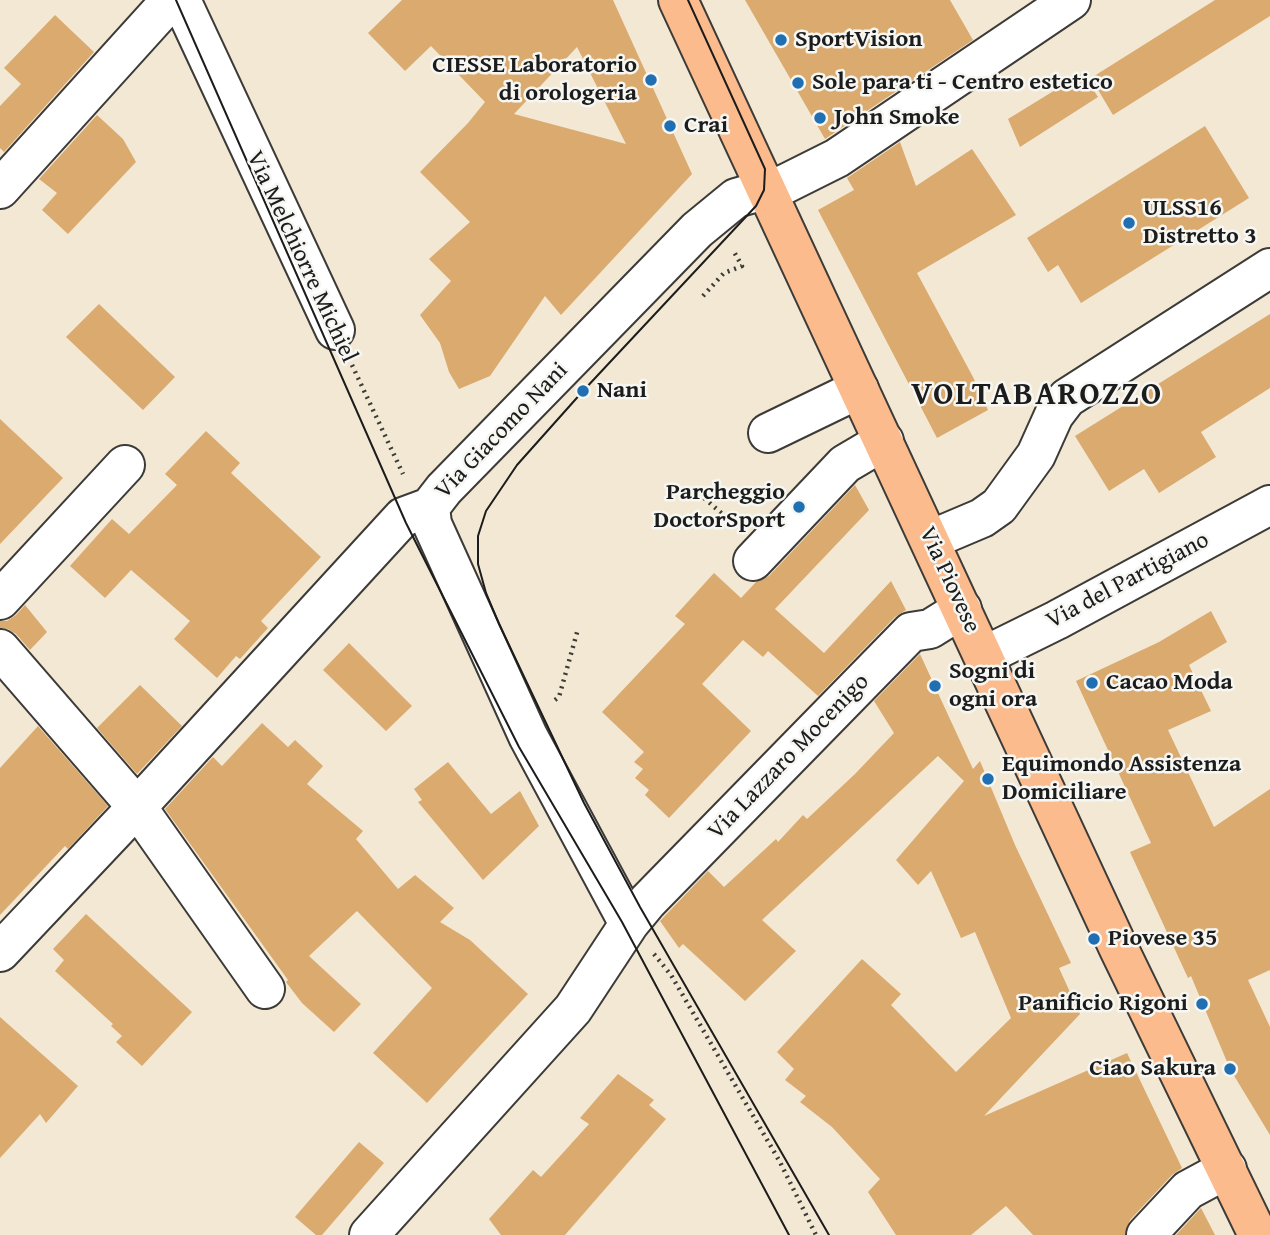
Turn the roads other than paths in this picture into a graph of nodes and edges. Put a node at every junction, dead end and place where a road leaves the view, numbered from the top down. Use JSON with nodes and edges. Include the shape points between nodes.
{"nodes":[{"id":1,"x":171,"y":0,"type":"edge"},
{"id":2,"x":181,"y":0,"type":"edge"},
{"id":3,"x":678,"y":0,"type":"edge"},
{"id":4,"x":1055,"y":4,"type":"edge"},
{"id":5,"x":0,"y":190,"type":"edge"},
{"id":6,"x":764,"y":190,"type":"junction"},
{"id":7,"x":1270,"y":268,"type":"edge"},
{"id":8,"x":335,"y":330,"type":"road end"},
{"id":9,"x":859,"y":389,"type":"junction"},
{"id":10,"x":768,"y":433,"type":"dead end"},
{"id":11,"x":884,"y":441,"type":"junction"},
{"id":12,"x":125,"y":465,"type":"dead end"},
{"id":13,"x":1270,"y":505,"type":"edge"},
{"id":14,"x":430,"y":507,"type":"junction"},
{"id":15,"x":930,"y":540,"type":"junction"},
{"id":16,"x":753,"y":561,"type":"dead end"},
{"id":17,"x":0,"y":600,"type":"edge"},
{"id":18,"x":962,"y":609,"type":"junction"},
{"id":19,"x":0,"y":649,"type":"edge"},
{"id":20,"x":984,"y":656,"type":"junction"},
{"id":21,"x":137,"y":807,"type":"junction"},
{"id":22,"x":629,"y":923,"type":"junction"},
{"id":23,"x":0,"y":952,"type":"edge"},
{"id":24,"x":265,"y":989,"type":"dead end"},
{"id":25,"x":1227,"y":1169,"type":"junction"},
{"id":26,"x":369,"y":1235,"type":"edge"},
{"id":27,"x":1146,"y":1235,"type":"edge"},
{"id":28,"x":1258,"y":1235,"type":"edge"}],
"edges":[{"from":1,"to":5,"type":"street"},
{"from":2,"to":8,"type":"street","name":"Via Melchiorre Michiel"},
{"from":3,"to":6,"type":"main road","name":"Via Piovese"},
{"from":4,"to":6,"type":"street","name":"Via Giacomo Nani","via":[[837,158]]},
{"from":6,"to":9,"type":"main road","name":"Via Piovese"},
{"from":6,"to":14,"type":"street","name":"Via Giacomo Nani","via":[[736,198],[697,230]]},
{"from":7,"to":15,"type":"street","via":[[1067,398],[1036,455],[999,506]]},
{"from":9,"to":10,"type":"street"},
{"from":9,"to":11,"type":"main road","name":"Via Piovese"},
{"from":11,"to":15,"type":"main road","name":"Via Piovese"},
{"from":11,"to":16,"type":"street","via":[[845,464]]},
{"from":12,"to":17,"type":"street"},
{"from":13,"to":20,"type":"street","name":"Via del Partigiano"},
{"from":14,"to":21,"type":"street","name":"Via Giacomo Nani","via":[[403,517]]},
{"from":14,"to":22,"type":"street","via":[[432,524],[520,718]]},
{"from":15,"to":18,"type":"main road","name":"Via Piovese"},
{"from":18,"to":20,"type":"main road","name":"Via Piovese"},
{"from":18,"to":22,"type":"street","name":"Via Lazzaro Mocenigo","via":[[930,629],[911,632]]},
{"from":19,"to":21,"type":"street"},
{"from":20,"to":25,"type":"main road","name":"Via Piovese"},
{"from":21,"to":23,"type":"street","name":"Via Giacomo Nani"},
{"from":21,"to":24,"type":"street"},
{"from":22,"to":26,"type":"street","name":"Via Lazzaro Mocenigo","via":[[573,1009]]},
{"from":25,"to":27,"type":"street","via":[[1188,1190]]},
{"from":25,"to":28,"type":"main road","name":"Via Piovese"}]}
